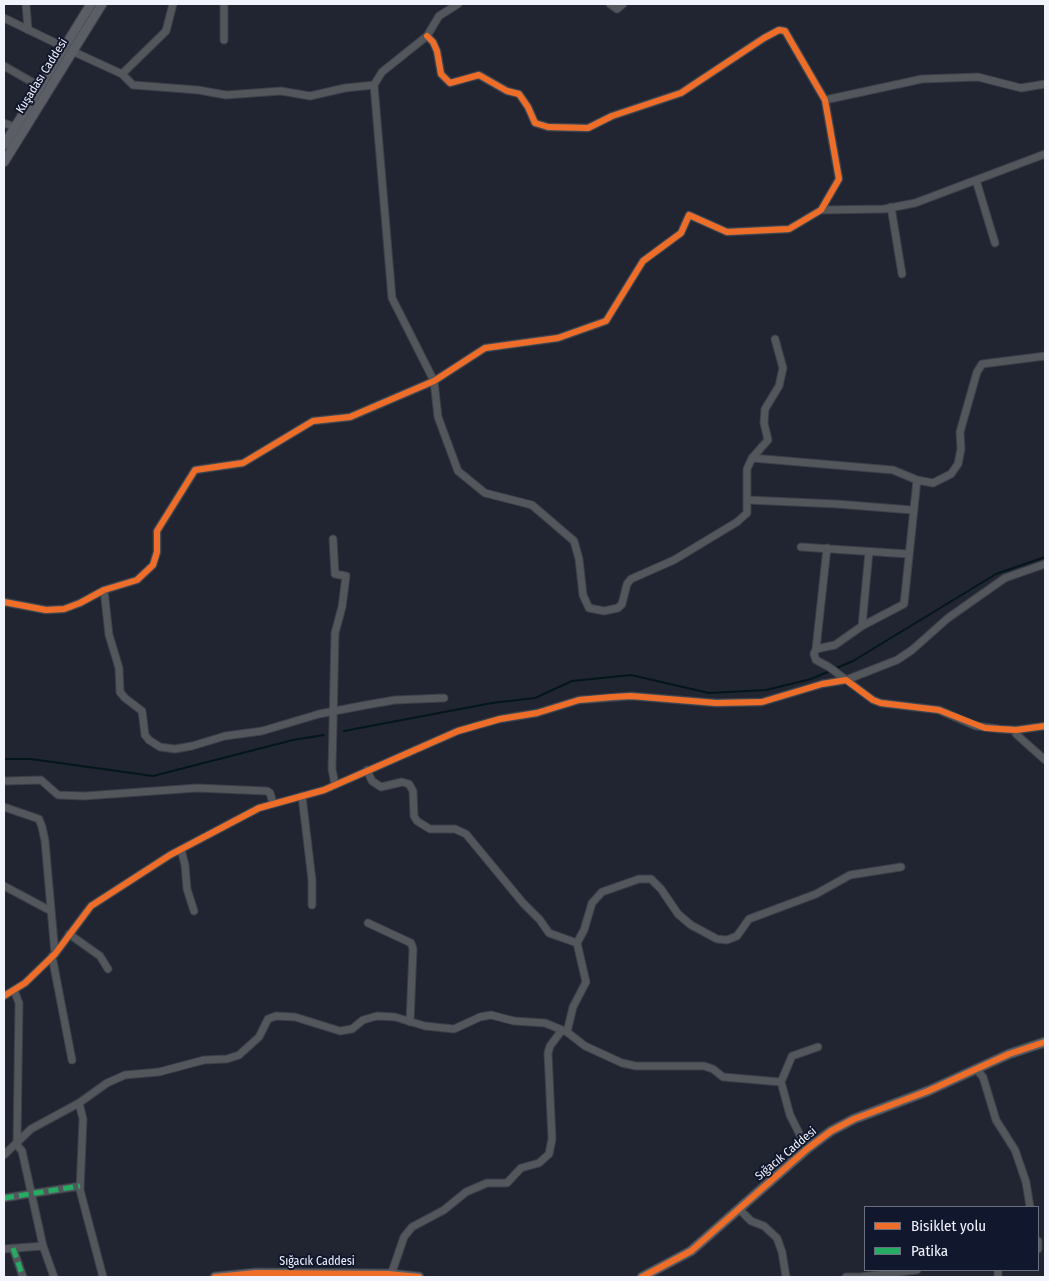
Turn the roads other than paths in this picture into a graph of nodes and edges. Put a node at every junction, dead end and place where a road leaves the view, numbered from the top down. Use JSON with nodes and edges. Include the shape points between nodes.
{"nodes":[{"id":1,"x":26,"y":4,"type":"edge"},
{"id":2,"x":91,"y":4,"type":"edge"},
{"id":3,"x":102,"y":4,"type":"edge"},
{"id":4,"x":173,"y":4,"type":"edge"},
{"id":5,"x":224,"y":4,"type":"edge"},
{"id":6,"x":458,"y":4,"type":"edge"},
{"id":7,"x":610,"y":4,"type":"edge"},
{"id":8,"x":623,"y":4,"type":"edge"},
{"id":9,"x":4,"y":19,"type":"edge"},
{"id":10,"x":28,"y":30,"type":"junction"},
{"id":11,"x":427,"y":36,"type":"junction"},
{"id":12,"x":224,"y":40,"type":"dead end"},
{"id":13,"x":68,"y":49,"type":"junction"},
{"id":14,"x":4,"y":66,"type":"edge"},
{"id":15,"x":122,"y":74,"type":"junction"},
{"id":16,"x":1045,"y":84,"type":"edge"},
{"id":17,"x":374,"y":85,"type":"junction"},
{"id":18,"x":39,"y":86,"type":"junction"},
{"id":19,"x":825,"y":100,"type":"junction"},
{"id":20,"x":4,"y":123,"type":"edge"},
{"id":21,"x":15,"y":127,"type":"junction"},
{"id":22,"x":4,"y":145,"type":"edge"},
{"id":23,"x":1045,"y":154,"type":"edge"},
{"id":24,"x":4,"y":162,"type":"edge"},
{"id":25,"x":976,"y":180,"type":"junction"},
{"id":26,"x":891,"y":207,"type":"junction"},
{"id":27,"x":821,"y":210,"type":"junction"},
{"id":28,"x":995,"y":243,"type":"dead end"},
{"id":29,"x":902,"y":274,"type":"dead end"},
{"id":30,"x":775,"y":339,"type":"dead end"},
{"id":31,"x":1045,"y":356,"type":"edge"},
{"id":32,"x":434,"y":381,"type":"junction"},
{"id":33,"x":752,"y":458,"type":"junction"},
{"id":34,"x":917,"y":480,"type":"junction"},
{"id":35,"x":748,"y":500,"type":"junction"},
{"id":36,"x":912,"y":510,"type":"junction"},
{"id":37,"x":332,"y":538,"type":"dead end"},
{"id":38,"x":801,"y":547,"type":"dead end"},
{"id":39,"x":827,"y":548,"type":"junction"},
{"id":40,"x":869,"y":552,"type":"junction"},
{"id":41,"x":908,"y":554,"type":"junction"},
{"id":42,"x":1045,"y":564,"type":"edge"},
{"id":43,"x":104,"y":590,"type":"junction"},
{"id":44,"x":4,"y":602,"type":"edge"},
{"id":45,"x":862,"y":626,"type":"junction"},
{"id":46,"x":816,"y":649,"type":"junction"},
{"id":47,"x":846,"y":680,"type":"junction"},
{"id":48,"x":444,"y":698,"type":"dead end"},
{"id":49,"x":333,"y":712,"type":"junction"},
{"id":50,"x":1045,"y":726,"type":"edge"},
{"id":51,"x":1016,"y":730,"type":"junction"},
{"id":52,"x":1045,"y":760,"type":"edge"},
{"id":53,"x":367,"y":770,"type":"junction"},
{"id":54,"x":4,"y":782,"type":"edge"},
{"id":55,"x":335,"y":785,"type":"junction"},
{"id":56,"x":302,"y":796,"type":"junction"},
{"id":57,"x":273,"y":803,"type":"junction"},
{"id":58,"x":4,"y":807,"type":"edge"},
{"id":59,"x":180,"y":849,"type":"junction"},
{"id":60,"x":901,"y":866,"type":"dead end"},
{"id":61,"x":4,"y":886,"type":"edge"},
{"id":62,"x":312,"y":905,"type":"dead end"},
{"id":63,"x":51,"y":911,"type":"junction"},
{"id":64,"x":194,"y":911,"type":"dead end"},
{"id":65,"x":368,"y":924,"type":"dead end"},
{"id":66,"x":69,"y":934,"type":"junction"},
{"id":67,"x":577,"y":943,"type":"junction"},
{"id":68,"x":53,"y":955,"type":"junction"},
{"id":69,"x":108,"y":968,"type":"dead end"},
{"id":70,"x":14,"y":990,"type":"junction"},
{"id":71,"x":4,"y":996,"type":"edge"},
{"id":72,"x":410,"y":1022,"type":"junction"},
{"id":73,"x":564,"y":1031,"type":"junction"},
{"id":74,"x":1045,"y":1042,"type":"edge"},
{"id":75,"x":818,"y":1047,"type":"dead end"},
{"id":76,"x":72,"y":1060,"type":"dead end"},
{"id":77,"x":976,"y":1070,"type":"junction"},
{"id":78,"x":781,"y":1082,"type":"junction"},
{"id":79,"x":79,"y":1103,"type":"junction"},
{"id":80,"x":17,"y":1145,"type":"junction"},
{"id":81,"x":807,"y":1149,"type":"junction"},
{"id":82,"x":4,"y":1155,"type":"edge"},
{"id":83,"x":80,"y":1186,"type":"junction"},
{"id":84,"x":32,"y":1194,"type":"junction"},
{"id":85,"x":4,"y":1198,"type":"edge"},
{"id":86,"x":1030,"y":1206,"type":"edge"},
{"id":87,"x":739,"y":1209,"type":"junction"},
{"id":88,"x":43,"y":1246,"type":"junction"},
{"id":89,"x":14,"y":1248,"type":"junction"},
{"id":90,"x":4,"y":1249,"type":"edge"},
{"id":91,"x":909,"y":1271,"type":"edge"},
{"id":92,"x":388,"y":1274,"type":"junction"},
{"id":93,"x":332,"y":1275,"type":"edge"},
{"id":94,"x":23,"y":1277,"type":"edge"},
{"id":95,"x":54,"y":1277,"type":"edge"},
{"id":96,"x":103,"y":1277,"type":"edge"},
{"id":97,"x":215,"y":1277,"type":"edge"},
{"id":98,"x":419,"y":1277,"type":"edge"},
{"id":99,"x":642,"y":1277,"type":"edge"},
{"id":100,"x":786,"y":1277,"type":"edge"},
{"id":101,"x":846,"y":1277,"type":"edge"},
{"id":102,"x":860,"y":1277,"type":"edge"}],
"edges":[{"from":1,"to":10,"type":"street"},
{"from":2,"to":13,"type":"main road","name":"Kuşadası Caddesi"},
{"from":3,"to":13,"type":"main road","name":"Kuşadası Caddesi"},
{"from":4,"to":15,"type":"street","via":[[166,31]]},
{"from":5,"to":12,"type":"street"},
{"from":6,"to":11,"type":"street","via":[[439,16]]},
{"from":7,"to":8,"type":"street","via":[[617,9]]},
{"from":9,"to":10,"type":"street"},
{"from":10,"to":13,"type":"street"},
{"from":11,"to":17,"type":"street","via":[[382,72]]},
{"from":11,"to":19,"type":"street","via":[[437,51],[442,74],[450,83],[479,75],[519,94],[535,123],[548,127],[588,128],[612,116],[681,93],[779,30],[785,31]]},
{"from":13,"to":15,"type":"street"},
{"from":13,"to":18,"type":"main road","name":"Kuşadası Caddesi"},
{"from":13,"to":24,"type":"main road","name":"Kuşadası Caddesi"},
{"from":14,"to":18,"type":"street"},
{"from":15,"to":17,"type":"street","via":[[133,85],[226,95],[281,91],[310,96]]},
{"from":16,"to":19,"type":"street","via":[[1021,88],[978,78],[922,79]]},
{"from":17,"to":32,"type":"street","via":[[392,298]]},
{"from":18,"to":21,"type":"main road","name":"Kuşadası Caddesi"},
{"from":19,"to":27,"type":"street","via":[[839,179]]},
{"from":20,"to":21,"type":"street"},
{"from":21,"to":22,"type":"main road","name":"Kuşadası Caddesi"},
{"from":23,"to":25,"type":"street"},
{"from":25,"to":26,"type":"street","via":[[915,202]]},
{"from":25,"to":28,"type":"street"},
{"from":26,"to":27,"type":"street","via":[[833,212]]},
{"from":26,"to":29,"type":"street"},
{"from":27,"to":32,"type":"street","via":[[789,229],[755,231],[727,232],[689,215],[681,233],[643,261],[606,321],[558,338],[484,348]]},
{"from":30,"to":33,"type":"street","via":[[783,368],[779,386],[765,409],[768,440]]},
{"from":31,"to":34,"type":"street","via":[[982,364],[960,432],[958,464],[951,474],[933,483]]},
{"from":32,"to":35,"type":"street","via":[[438,417],[458,471],[485,494],[532,505],[574,541],[583,595],[589,608],[604,611],[618,608],[631,579],[674,560],[737,522],[747,513]]},
{"from":32,"to":43,"type":"street","via":[[350,417],[313,421],[243,462],[195,470],[157,532],[157,552],[149,571],[137,580]]},
{"from":33,"to":34,"type":"street","via":[[893,470]]},
{"from":33,"to":35,"type":"street","via":[[747,469]]},
{"from":34,"to":36,"type":"street"},
{"from":35,"to":36,"type":"street"},
{"from":36,"to":41,"type":"street"},
{"from":37,"to":49,"type":"street","via":[[335,574],[346,576],[335,633]]},
{"from":38,"to":39,"type":"street"},
{"from":39,"to":40,"type":"street"},
{"from":39,"to":46,"type":"street"},
{"from":40,"to":41,"type":"street"},
{"from":40,"to":45,"type":"street"},
{"from":41,"to":45,"type":"street","via":[[904,604]]},
{"from":42,"to":47,"type":"street","via":[[1005,578],[954,613],[897,660]]},
{"from":43,"to":44,"type":"street","via":[[80,603],[55,610]]},
{"from":43,"to":49,"type":"street","via":[[109,635],[119,668],[120,692],[142,711],[146,735],[154,744],[175,749]]},
{"from":45,"to":46,"type":"street","via":[[835,645]]},
{"from":46,"to":47,"type":"street","via":[[816,660]]},
{"from":47,"to":51,"type":"street","via":[[881,703],[939,710],[976,726]]},
{"from":47,"to":53,"type":"street","via":[[762,702],[716,703],[631,696],[579,700],[458,732]]},
{"from":48,"to":49,"type":"street","via":[[395,700]]},
{"from":49,"to":55,"type":"street","via":[[332,769]]},
{"from":50,"to":51,"type":"street"},
{"from":51,"to":52,"type":"street","via":[[1016,734]]},
{"from":53,"to":55,"type":"street"},
{"from":53,"to":67,"type":"street","via":[[372,781],[382,788],[402,782],[410,784],[417,821],[430,828],[455,829],[466,834],[549,933]]},
{"from":54,"to":57,"type":"street","via":[[41,780],[58,795],[84,796],[198,788],[267,791]]},
{"from":55,"to":56,"type":"street"},
{"from":56,"to":57,"type":"street"},
{"from":56,"to":62,"type":"street"},
{"from":57,"to":59,"type":"street","via":[[243,814]]},
{"from":58,"to":63,"type":"street","via":[[40,819],[46,841]]},
{"from":59,"to":64,"type":"street"},
{"from":59,"to":66,"type":"street","via":[[91,906]]},
{"from":60,"to":67,"type":"street","via":[[850,875],[816,894],[749,919],[737,936],[727,940],[703,933],[690,925],[654,881],[639,879],[595,897]]},
{"from":61,"to":63,"type":"street"},
{"from":63,"to":68,"type":"street"},
{"from":65,"to":72,"type":"street","via":[[412,943]]},
{"from":66,"to":68,"type":"street"},
{"from":66,"to":69,"type":"street","via":[[100,956]]},
{"from":67,"to":73,"type":"street","via":[[586,982]]},
{"from":68,"to":70,"type":"street"},
{"from":68,"to":76,"type":"street"},
{"from":70,"to":71,"type":"street"},
{"from":70,"to":80,"type":"street","via":[[19,1003]]},
{"from":72,"to":73,"type":"street","via":[[454,1029],[491,1015],[514,1021],[545,1023]]},
{"from":72,"to":79,"type":"street","via":[[377,1016],[363,1020],[352,1029],[340,1031],[295,1017],[271,1016],[259,1037],[238,1055],[159,1072],[125,1075],[107,1083]]},
{"from":73,"to":78,"type":"street","via":[[585,1046],[622,1063],[704,1066],[723,1077]]},
{"from":73,"to":92,"type":"street","via":[[548,1053],[552,1139],[549,1154],[539,1163],[521,1168],[507,1183],[487,1183],[466,1192],[444,1210],[412,1227],[404,1237],[392,1272]]},
{"from":74,"to":77,"type":"main road","name":"Sığacık Caddesi"},
{"from":75,"to":78,"type":"street","via":[[792,1056]]},
{"from":77,"to":81,"type":"main road","name":"Sığacık Caddesi","via":[[854,1118]]},
{"from":77,"to":86,"type":"street","via":[[983,1077],[996,1120],[1015,1150]]},
{"from":78,"to":81,"type":"street","via":[[790,1115]]},
{"from":79,"to":80,"type":"street","via":[[31,1129]]},
{"from":79,"to":83,"type":"street","via":[[83,1119]]},
{"from":80,"to":82,"type":"street"},
{"from":80,"to":84,"type":"street","via":[[22,1151]]},
{"from":81,"to":87,"type":"main road","name":"Sığacık Caddesi"},
{"from":83,"to":84,"type":"street"},
{"from":83,"to":96,"type":"street"},
{"from":84,"to":85,"type":"street"},
{"from":84,"to":88,"type":"street"},
{"from":87,"to":99,"type":"main road","name":"Sığacık Caddesi","via":[[690,1252]]},
{"from":87,"to":100,"type":"street","via":[[777,1238]]},
{"from":88,"to":89,"type":"street"},
{"from":88,"to":95,"type":"street"},
{"from":89,"to":90,"type":"street"},
{"from":89,"to":94,"type":"street"},
{"from":91,"to":102,"type":"street"},
{"from":92,"to":93,"type":"main road","name":"Sığacık Caddesi"},
{"from":92,"to":98,"type":"main road","name":"Sığacık Caddesi"},
{"from":93,"to":97,"type":"main road","name":"Sığacık Caddesi","via":[[256,1272]]},
{"from":101,"to":102,"type":"street"}]}
